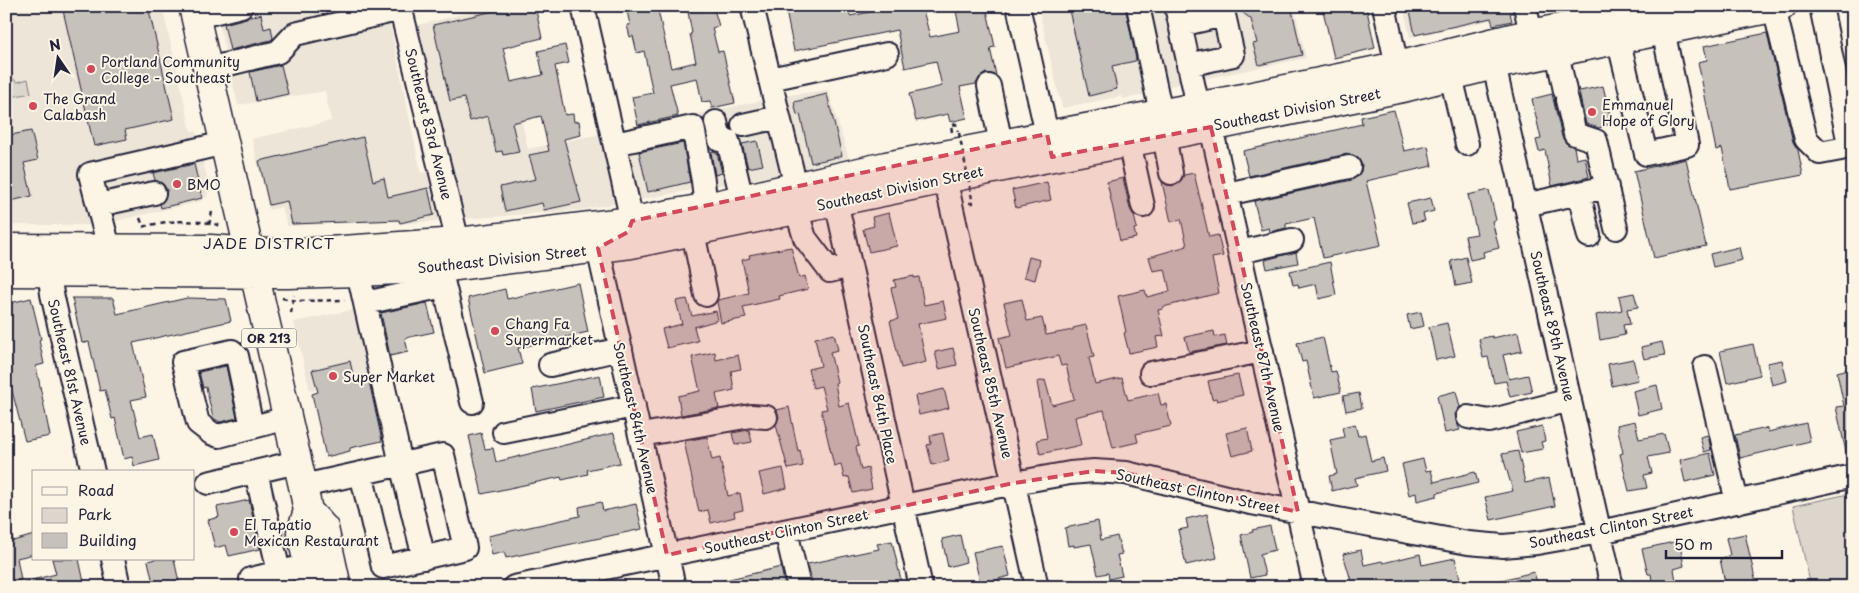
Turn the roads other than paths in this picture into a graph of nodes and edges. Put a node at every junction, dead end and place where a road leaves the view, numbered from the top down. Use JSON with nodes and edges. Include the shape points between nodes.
{"nodes":[{"id":1,"x":241,"y":6,"type":"edge"},
{"id":2,"x":583,"y":6,"type":"edge"},
{"id":3,"x":752,"y":6,"type":"edge"},
{"id":4,"x":1018,"y":6,"type":"edge"},
{"id":5,"x":1138,"y":6,"type":"edge"},
{"id":6,"x":1384,"y":6,"type":"edge"},
{"id":7,"x":1525,"y":6,"type":"edge"},
{"id":8,"x":1821,"y":6,"type":"edge"},
{"id":9,"x":401,"y":7,"type":"edge"},
{"id":10,"x":1778,"y":7,"type":"edge"},
{"id":11,"x":195,"y":12,"type":"edge"},
{"id":12,"x":1178,"y":16,"type":"edge"},
{"id":13,"x":1667,"y":18,"type":"edge"},
{"id":14,"x":1615,"y":21,"type":"edge"},
{"id":15,"x":1521,"y":36,"type":"junction"},
{"id":16,"x":1557,"y":52,"type":"junction"},
{"id":17,"x":887,"y":54,"type":"dead end"},
{"id":18,"x":1188,"y":65,"type":"junction"},
{"id":19,"x":1494,"y":65,"type":"junction"},
{"id":20,"x":1397,"y":66,"type":"junction"},
{"id":21,"x":208,"y":69,"type":"junction"},
{"id":22,"x":1451,"y":76,"type":"junction"},
{"id":23,"x":770,"y":79,"type":"junction"},
{"id":24,"x":989,"y":86,"type":"dead end"},
{"id":25,"x":1293,"y":110,"type":"junction"},
{"id":26,"x":1204,"y":116,"type":"junction"},
{"id":27,"x":779,"y":118,"type":"junction"},
{"id":28,"x":716,"y":122,"type":"dead end"},
{"id":29,"x":1163,"y":124,"type":"junction"},
{"id":30,"x":742,"y":125,"type":"dead end"},
{"id":31,"x":1129,"y":142,"type":"junction"},
{"id":32,"x":224,"y":143,"type":"junction"},
{"id":33,"x":1851,"y":143,"type":"edge"},
{"id":34,"x":615,"y":144,"type":"junction"},
{"id":35,"x":1000,"y":144,"type":"junction"},
{"id":36,"x":1467,"y":144,"type":"dead end"},
{"id":37,"x":1050,"y":145,"type":"junction"},
{"id":38,"x":886,"y":166,"type":"junction"},
{"id":39,"x":1349,"y":167,"type":"dead end"},
{"id":40,"x":1171,"y":173,"type":"dead end"},
{"id":41,"x":945,"y":178,"type":"junction"},
{"id":42,"x":1607,"y":187,"type":"junction"},
{"id":43,"x":154,"y":193,"type":"dead end"},
{"id":44,"x":1579,"y":193,"type":"junction"},
{"id":45,"x":1226,"y":194,"type":"junction"},
{"id":46,"x":796,"y":198,"type":"junction"},
{"id":47,"x":742,"y":199,"type":"junction"},
{"id":48,"x":836,"y":200,"type":"junction"},
{"id":49,"x":98,"y":205,"type":"junction"},
{"id":50,"x":1525,"y":205,"type":"junction"},
{"id":51,"x":1142,"y":206,"type":"dead end"},
{"id":52,"x":706,"y":208,"type":"junction"},
{"id":53,"x":632,"y":221,"type":"junction"},
{"id":54,"x":1616,"y":228,"type":"dead end"},
{"id":55,"x":693,"y":232,"type":"junction"},
{"id":56,"x":1589,"y":236,"type":"dead end"},
{"id":57,"x":1292,"y":240,"type":"dead end"},
{"id":58,"x":458,"y":242,"type":"junction"},
{"id":59,"x":6,"y":248,"type":"edge"},
{"id":60,"x":108,"y":248,"type":"junction"},
{"id":61,"x":598,"y":248,"type":"junction"},
{"id":62,"x":1240,"y":252,"type":"junction"},
{"id":63,"x":252,"y":263,"type":"junction"},
{"id":64,"x":850,"y":266,"type":"junction"},
{"id":65,"x":6,"y":272,"type":"edge"},
{"id":66,"x":49,"y":272,"type":"junction"},
{"id":67,"x":358,"y":272,"type":"junction"},
{"id":68,"x":442,"y":277,"type":"junction"},
{"id":69,"x":406,"y":282,"type":"junction"},
{"id":70,"x":706,"y":295,"type":"dead end"},
{"id":71,"x":365,"y":303,"type":"junction"},
{"id":72,"x":620,"y":349,"type":"junction"},
{"id":73,"x":1262,"y":351,"type":"junction"},
{"id":74,"x":550,"y":365,"type":"dead end"},
{"id":75,"x":1705,"y":367,"type":"dead end"},
{"id":76,"x":1151,"y":373,"type":"dead end"},
{"id":77,"x":1570,"y":400,"type":"junction"},
{"id":78,"x":472,"y":402,"type":"dead end"},
{"id":79,"x":634,"y":406,"type":"junction"},
{"id":80,"x":766,"y":417,"type":"dead end"},
{"id":81,"x":1468,"y":417,"type":"dead end"},
{"id":82,"x":287,"y":418,"type":"junction"},
{"id":83,"x":252,"y":427,"type":"dead end"},
{"id":84,"x":504,"y":432,"type":"dead end"},
{"id":85,"x":641,"y":435,"type":"junction"},
{"id":86,"x":401,"y":464,"type":"junction"},
{"id":87,"x":93,"y":470,"type":"edge"},
{"id":88,"x":256,"y":472,"type":"junction"},
{"id":89,"x":361,"y":473,"type":"junction"},
{"id":90,"x":1853,"y":476,"type":"edge"},
{"id":91,"x":1014,"y":482,"type":"junction"},
{"id":92,"x":208,"y":483,"type":"dead end"},
{"id":93,"x":302,"y":487,"type":"junction"},
{"id":94,"x":1737,"y":502,"type":"junction"},
{"id":95,"x":902,"y":507,"type":"junction"},
{"id":96,"x":1298,"y":512,"type":"junction"},
{"id":97,"x":786,"y":531,"type":"junction"},
{"id":98,"x":1600,"y":532,"type":"junction"},
{"id":99,"x":667,"y":555,"type":"junction"},
{"id":100,"x":424,"y":558,"type":"junction"},
{"id":101,"x":113,"y":560,"type":"edge"},
{"id":102,"x":279,"y":572,"type":"junction"},
{"id":103,"x":311,"y":576,"type":"edge"},
{"id":104,"x":119,"y":587,"type":"edge"},
{"id":105,"x":253,"y":587,"type":"edge"},
{"id":106,"x":337,"y":587,"type":"edge"},
{"id":107,"x":514,"y":587,"type":"edge"},
{"id":108,"x":674,"y":587,"type":"edge"},
{"id":109,"x":799,"y":587,"type":"edge"},
{"id":110,"x":921,"y":587,"type":"edge"},
{"id":111,"x":1037,"y":587,"type":"edge"},
{"id":112,"x":1315,"y":587,"type":"edge"},
{"id":113,"x":1612,"y":587,"type":"edge"}],
"edges":[{"from":1,"to":11,"type":"street"},
{"from":2,"to":34,"type":"street"},
{"from":3,"to":23,"type":"street"},
{"from":4,"to":37,"type":"street"},
{"from":5,"to":29,"type":"street"},
{"from":6,"to":20,"type":"street"},
{"from":7,"to":15,"type":"street"},
{"from":8,"to":33,"type":"street"},
{"from":9,"to":21,"type":"street","via":[[295,34],[278,52]]},
{"from":9,"to":58,"type":"street","name":"Southeast 83rd Avenue"},
{"from":10,"to":13,"type":"main road","name":"Southeast Division Street"},
{"from":10,"to":33,"type":"street","via":[[1806,139],[1820,152],[1841,149]]},
{"from":11,"to":21,"type":"main road","number":"OR 213"},
{"from":12,"to":18,"type":"street","name":"Southeast 87th Avenue"},
{"from":12,"to":18,"type":"street","via":[[1224,15],[1233,55]]},
{"from":13,"to":14,"type":"main road","name":"Southeast Division Street"},
{"from":13,"to":14,"type":"street","via":[[1687,145],[1646,154]]},
{"from":14,"to":15,"type":"main road","name":"Southeast Division Street"},
{"from":14,"to":16,"type":"main road","name":"Southeast Division Street"},
{"from":15,"to":19,"type":"main road","via":[[1496,58]]},
{"from":15,"to":20,"type":"main road","name":"Southeast Division Street"},
{"from":16,"to":19,"type":"main road","name":"Southeast Division Street"},
{"from":16,"to":42,"type":"street","via":[[1575,134],[1596,141]]},
{"from":17,"to":23,"type":"street"},
{"from":18,"to":26,"type":"street","name":"Southeast 87th Avenue"},
{"from":19,"to":22,"type":"main road","name":"Southeast Division Street"},
{"from":19,"to":50,"type":"street","name":"Southeast 89th Avenue"},
{"from":20,"to":25,"type":"main road","via":[[1394,79],[1316,95]]},
{"from":20,"to":26,"type":"main road","name":"Southeast Division Street"},
{"from":21,"to":32,"type":"main road","number":"OR 213"},
{"from":22,"to":25,"type":"main road","name":"Southeast Division Street"},
{"from":22,"to":36,"type":"street"},
{"from":23,"to":27,"type":"street"},
{"from":24,"to":35,"type":"street"},
{"from":25,"to":26,"type":"main road","name":"Southeast Division Street"},
{"from":26,"to":29,"type":"main road","name":"Southeast Division Street"},
{"from":26,"to":45,"type":"street","name":"Southeast 87th Avenue"},
{"from":27,"to":30,"type":"street"},
{"from":27,"to":46,"type":"street"},
{"from":28,"to":47,"type":"street","via":[[720,140],[728,141]]},
{"from":29,"to":31,"type":"main road","name":"Southeast Division Street"},
{"from":29,"to":37,"type":"main road","name":"Southeast Division Street"},
{"from":29,"to":40,"type":"street"},
{"from":31,"to":37,"type":"main road","name":"Southeast Division Street"},
{"from":31,"to":51,"type":"street"},
{"from":32,"to":49,"type":"street","via":[[90,174]]},
{"from":32,"to":63,"type":"main road","number":"OR 213"},
{"from":34,"to":52,"type":"street","via":[[693,127]]},
{"from":34,"to":53,"type":"street"},
{"from":35,"to":37,"type":"main road","name":"Southeast Division Street"},
{"from":35,"to":38,"type":"main road","name":"Southeast Division Street"},
{"from":37,"to":41,"type":"main road","name":"Southeast Division Street"},
{"from":38,"to":46,"type":"main road","name":"Southeast Division Street"},
{"from":38,"to":48,"type":"main road","via":[[876,179],[837,189],[834,192]]},
{"from":39,"to":45,"type":"street"},
{"from":41,"to":48,"type":"main road","name":"Southeast Division Street"},
{"from":41,"to":91,"type":"street","name":"Southeast 85th Avenue"},
{"from":42,"to":44,"type":"street"},
{"from":42,"to":54,"type":"street"},
{"from":43,"to":49,"type":"street"},
{"from":44,"to":50,"type":"street"},
{"from":44,"to":56,"type":"street"},
{"from":45,"to":62,"type":"street","name":"Southeast 87th Avenue"},
{"from":46,"to":47,"type":"main road","name":"Southeast Division Street"},
{"from":46,"to":48,"type":"main road","name":"Southeast Division Street"},
{"from":46,"to":55,"type":"main road","name":"Southeast Division Street"},
{"from":46,"to":64,"type":"street","via":[[805,238],[830,271]]},
{"from":47,"to":52,"type":"main road","name":"Southeast Division Street"},
{"from":48,"to":64,"type":"street","name":"Southeast 84th Place"},
{"from":49,"to":60,"type":"street"},
{"from":50,"to":77,"type":"street","name":"Southeast 89th Avenue"},
{"from":52,"to":53,"type":"main road","name":"Southeast Division Street"},
{"from":53,"to":58,"type":"main road","name":"Southeast Division Street"},
{"from":53,"to":61,"type":"main road","via":[[628,232]]},
{"from":55,"to":61,"type":"main road","name":"Southeast Division Street"},
{"from":55,"to":70,"type":"street"},
{"from":57,"to":62,"type":"street"},
{"from":58,"to":63,"type":"main road","name":"Southeast Division Street","via":[[285,254]]},
{"from":59,"to":60,"type":"main road","name":"Southeast Division Street"},
{"from":60,"to":63,"type":"main road","name":"Southeast Division Street","via":[[212,249]]},
{"from":61,"to":68,"type":"main road","name":"Southeast Division Street"},
{"from":61,"to":72,"type":"street","name":"Southeast 84th Avenue"},
{"from":62,"to":73,"type":"street","name":"Southeast 87th Avenue"},
{"from":63,"to":66,"type":"main road","name":"Southeast Division Street"},
{"from":63,"to":67,"type":"main road","name":"Southeast Division Street"},
{"from":63,"to":82,"type":"main road","number":"OR 213"},
{"from":64,"to":95,"type":"street","name":"Southeast 84th Place"},
{"from":65,"to":66,"type":"main road","name":"Southeast Division Street"},
{"from":66,"to":87,"type":"street","name":"Southeast 81st Avenue"},
{"from":67,"to":69,"type":"main road","name":"Southeast Division Street"},
{"from":67,"to":71,"type":"street"},
{"from":68,"to":69,"type":"main road","name":"Southeast Division Street"},
{"from":68,"to":78,"type":"street"},
{"from":69,"to":71,"type":"street"},
{"from":71,"to":86,"type":"street"},
{"from":72,"to":74,"type":"street"},
{"from":72,"to":79,"type":"street","name":"Southeast 84th Avenue"},
{"from":73,"to":76,"type":"street"},
{"from":73,"to":96,"type":"street","name":"Southeast 87th Avenue"},
{"from":75,"to":94,"type":"street"},
{"from":77,"to":81,"type":"street","via":[[1489,421]]},
{"from":77,"to":98,"type":"street","name":"Southeast 89th Avenue"},
{"from":79,"to":84,"type":"street"},
{"from":79,"to":85,"type":"street","name":"Southeast 84th Avenue"},
{"from":80,"to":85,"type":"street","via":[[751,416]]},
{"from":82,"to":83,"type":"street"},
{"from":82,"to":93,"type":"main road","number":"OR 213"},
{"from":85,"to":99,"type":"street","name":"Southeast 84th Avenue"},
{"from":86,"to":89,"type":"street"},
{"from":86,"to":100,"type":"street"},
{"from":86,"to":100,"type":"street","via":[[443,455],[464,548]]},
{"from":88,"to":92,"type":"street"},
{"from":88,"to":93,"type":"street"},
{"from":88,"to":102,"type":"street"},
{"from":89,"to":93,"type":"street"},
{"from":89,"to":100,"type":"street","via":[[383,567]]},
{"from":90,"to":94,"type":"street","name":"Southeast Clinton Street"},
{"from":91,"to":95,"type":"street","name":"Southeast Clinton Street"},
{"from":91,"to":96,"type":"street","name":"Southeast Clinton Street","via":[[1094,471],[1126,473]]},
{"from":91,"to":111,"type":"street","name":"Southeast 85th Avenue"},
{"from":93,"to":103,"type":"main road","number":"OR 213","via":[[301,532]]},
{"from":93,"to":106,"type":"main road","number":"OR 213","via":[[324,528]]},
{"from":94,"to":98,"type":"street","name":"Southeast Clinton Street"},
{"from":95,"to":97,"type":"street","name":"Southeast Clinton Street"},
{"from":95,"to":110,"type":"street","name":"Southeast 84th Place"},
{"from":96,"to":98,"type":"street","name":"Southeast Clinton Street","via":[[1468,543],[1503,546]]},
{"from":96,"to":112,"type":"street","name":"Southeast 87th Avenue"},
{"from":97,"to":99,"type":"street","name":"Southeast Clinton Street"},
{"from":97,"to":109,"type":"street"},
{"from":98,"to":113,"type":"street","name":"Southeast 89th Avenue"},
{"from":99,"to":107,"type":"street","name":"Southeast Clinton Street"},
{"from":99,"to":108,"type":"street","name":"Southeast 84th Avenue"},
{"from":101,"to":104,"type":"street"},
{"from":102,"to":103,"type":"street"},
{"from":102,"to":105,"type":"street","via":[[251,578]]}]}
